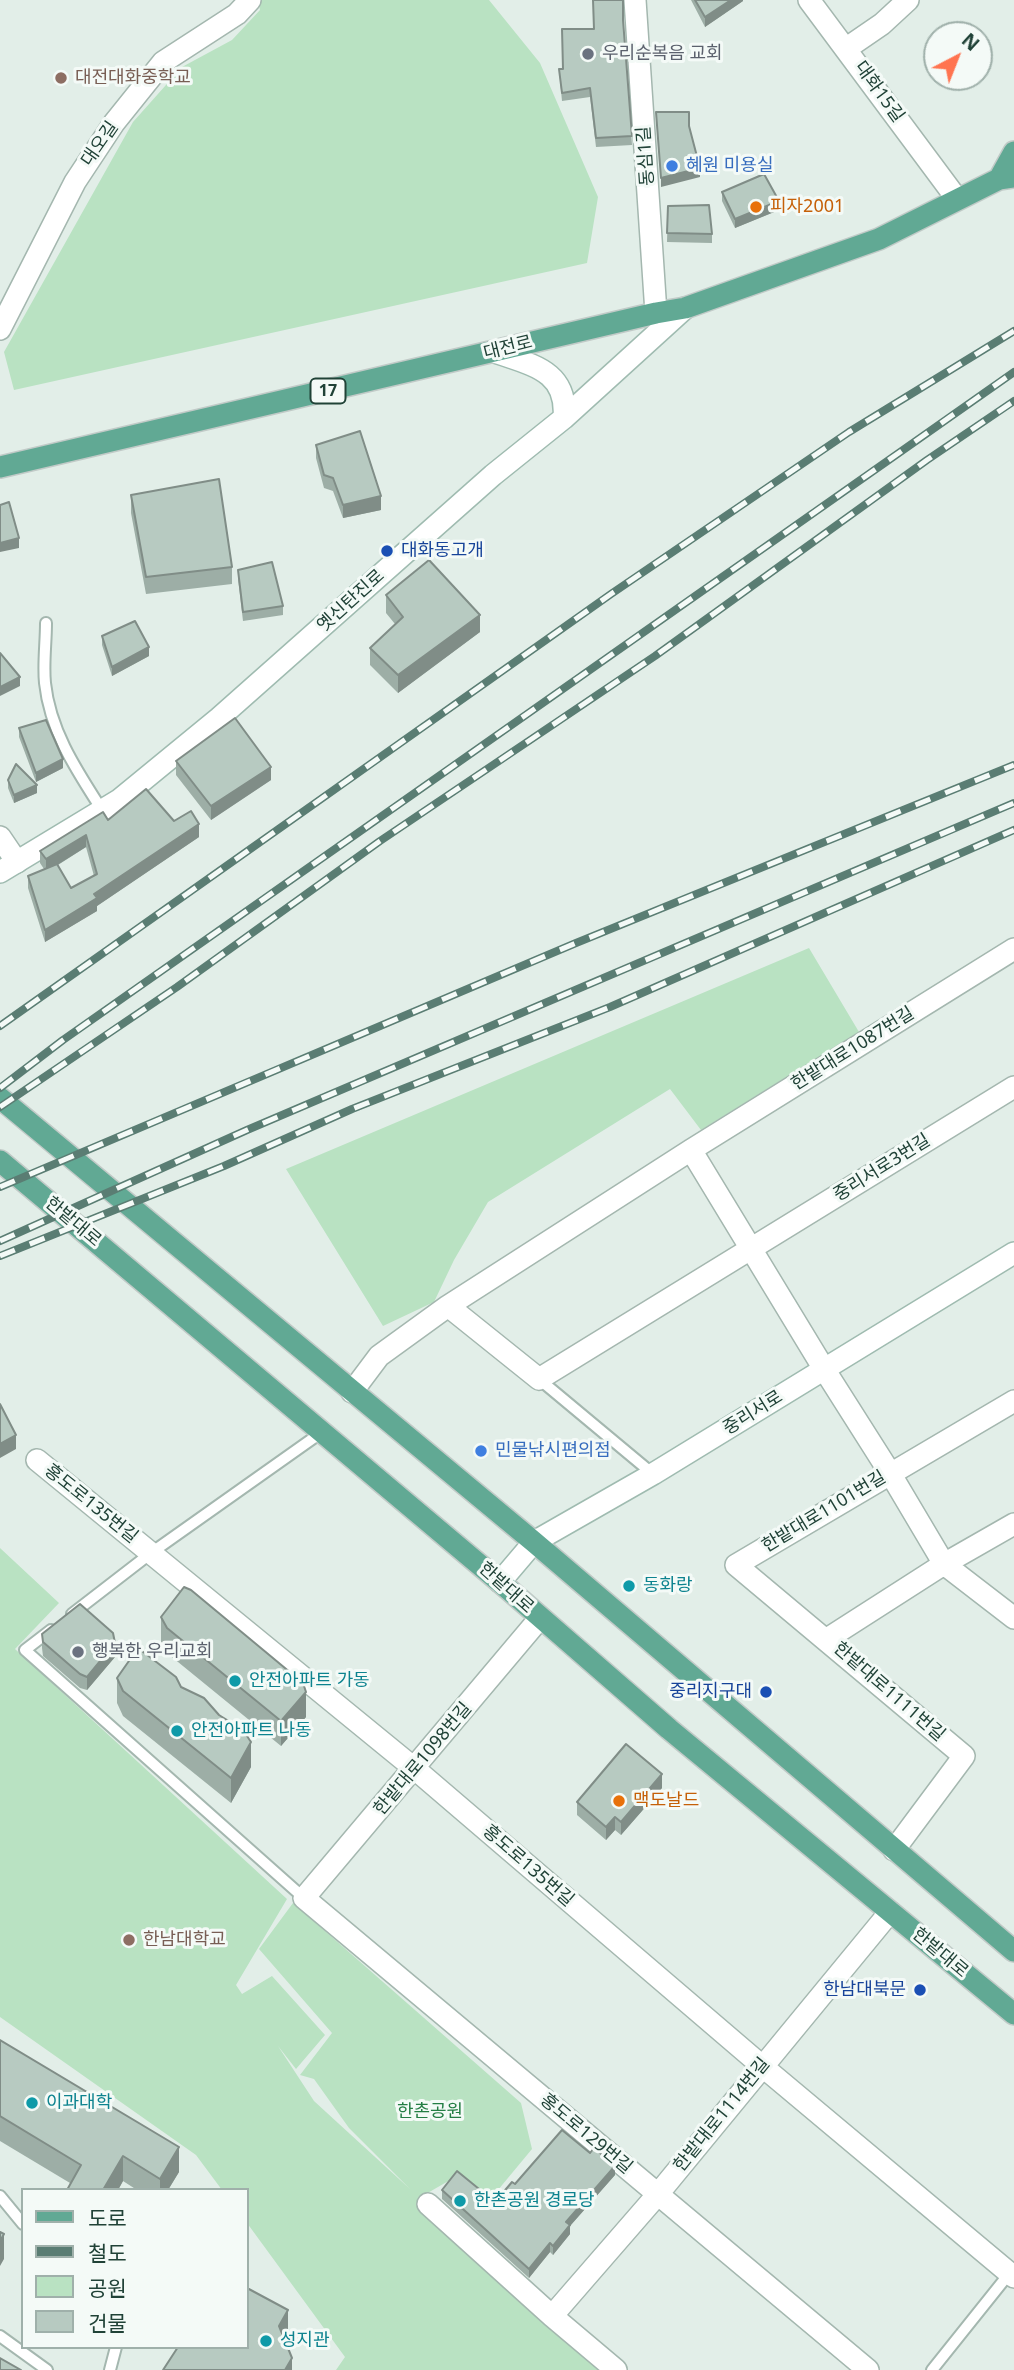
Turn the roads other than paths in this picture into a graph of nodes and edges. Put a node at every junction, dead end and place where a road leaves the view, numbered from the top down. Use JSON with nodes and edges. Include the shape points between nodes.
{"nodes":[{"id":1,"x":250,"y":0,"type":"edge"},
{"id":2,"x":635,"y":0,"type":"edge"},
{"id":3,"x":809,"y":0,"type":"edge"},
{"id":4,"x":908,"y":0,"type":"edge"},
{"id":5,"x":847,"y":48,"type":"junction"},
{"id":6,"x":1014,"y":152,"type":"edge"},
{"id":7,"x":1006,"y":178,"type":"edge"},
{"id":8,"x":957,"y":199,"type":"junction"},
{"id":9,"x":685,"y":308,"type":"junction"},
{"id":10,"x":656,"y":313,"type":"junction"},
{"id":11,"x":0,"y":330,"type":"edge"},
{"id":12,"x":495,"y":352,"type":"junction"},
{"id":13,"x":565,"y":418,"type":"junction"},
{"id":14,"x":0,"y":467,"type":"edge"},
{"id":15,"x":46,"y":623,"type":"dead end"},
{"id":16,"x":102,"y":810,"type":"junction"},
{"id":17,"x":0,"y":837,"type":"edge"},
{"id":18,"x":8,"y":867,"type":"edge"},
{"id":19,"x":1014,"y":949,"type":"edge"},
{"id":20,"x":1014,"y":1087,"type":"edge"},
{"id":21,"x":0,"y":1098,"type":"edge"},
{"id":22,"x":691,"y":1150,"type":"junction"},
{"id":23,"x":0,"y":1161,"type":"edge"},
{"id":24,"x":750,"y":1249,"type":"junction"},
{"id":25,"x":1014,"y":1252,"type":"edge"},
{"id":26,"x":448,"y":1307,"type":"junction"},
{"id":27,"x":824,"y":1368,"type":"junction"},
{"id":28,"x":539,"y":1379,"type":"junction"},
{"id":29,"x":352,"y":1392,"type":"junction"},
{"id":30,"x":1014,"y":1401,"type":"edge"},
{"id":31,"x":323,"y":1431,"type":"junction"},
{"id":32,"x":37,"y":1460,"type":"dead end"},
{"id":33,"x":890,"y":1473,"type":"junction"},
{"id":34,"x":653,"y":1474,"type":"junction"},
{"id":35,"x":1014,"y":1524,"type":"edge"},
{"id":36,"x":534,"y":1542,"type":"junction"},
{"id":37,"x":151,"y":1553,"type":"junction"},
{"id":38,"x":944,"y":1564,"type":"junction"},
{"id":39,"x":500,"y":1581,"type":"junction"},
{"id":40,"x":67,"y":1617,"type":"edge"},
{"id":41,"x":540,"y":1618,"type":"junction"},
{"id":42,"x":1014,"y":1618,"type":"edge"},
{"id":43,"x":56,"y":1625,"type":"edge"},
{"id":44,"x":827,"y":1639,"type":"junction"},
{"id":45,"x":415,"y":1769,"type":"junction"},
{"id":46,"x":894,"y":1850,"type":"junction"},
{"id":47,"x":304,"y":1898,"type":"junction"},
{"id":48,"x":890,"y":1912,"type":"junction"},
{"id":49,"x":1014,"y":1951,"type":"edge"},
{"id":50,"x":1014,"y":2014,"type":"edge"},
{"id":51,"x":762,"y":2066,"type":"junction"},
{"id":52,"x":658,"y":2194,"type":"junction"},
{"id":53,"x":0,"y":2196,"type":"edge"},
{"id":54,"x":428,"y":2204,"type":"dead end"},
{"id":55,"x":21,"y":2222,"type":"edge"},
{"id":56,"x":1012,"y":2273,"type":"edge"},
{"id":57,"x":552,"y":2316,"type":"junction"},
{"id":58,"x":0,"y":2336,"type":"edge"},
{"id":59,"x":115,"y":2349,"type":"edge"},
{"id":60,"x":47,"y":2370,"type":"edge"},
{"id":61,"x":110,"y":2370,"type":"edge"},
{"id":62,"x":616,"y":2370,"type":"edge"},
{"id":63,"x":868,"y":2370,"type":"edge"},
{"id":64,"x":932,"y":2370,"type":"edge"}],
"edges":[{"from":1,"to":11,"type":"street","name":"대오길","via":[[237,15],[163,62],[114,123],[75,182]]},
{"from":2,"to":10,"type":"street","name":"동심1길"},
{"from":3,"to":5,"type":"street"},
{"from":4,"to":5,"type":"street","name":"대화15길"},
{"from":5,"to":8,"type":"street","name":"대화15길"},
{"from":6,"to":7,"type":"main road","name":"대전로","number":"17"},
{"from":7,"to":8,"type":"main road","name":"대전로","number":"17"},
{"from":8,"to":9,"type":"main road","name":"대전로","number":"17","via":[[879,239]]},
{"from":9,"to":10,"type":"main road","name":"대전로","number":"17"},
{"from":9,"to":13,"type":"street","name":"옛신탄진로"},
{"from":10,"to":12,"type":"main road","name":"대전로","number":"17"},
{"from":12,"to":13,"type":"street","via":[[542,369],[557,383],[566,401]]},
{"from":12,"to":14,"type":"main road","name":"대전로","number":"17"},
{"from":13,"to":16,"type":"street","name":"옛신탄진로","via":[[492,474],[219,718]]},
{"from":15,"to":16,"type":"lane","via":[[45,682],[51,716],[72,764]]},
{"from":16,"to":18,"type":"street","name":"옛신탄진로"},
{"from":17,"to":18,"type":"street"},
{"from":19,"to":22,"type":"street","name":"한밭대로1087번길"},
{"from":20,"to":24,"type":"street","name":"중리서로3번길"},
{"from":21,"to":29,"type":"main road"},
{"from":22,"to":24,"type":"street"},
{"from":22,"to":26,"type":"street","name":"한밭대로1087번길"},
{"from":23,"to":31,"type":"main road","name":"한밭대로"},
{"from":24,"to":27,"type":"street"},
{"from":24,"to":28,"type":"street","name":"중리서로3번길"},
{"from":25,"to":27,"type":"street","name":"중리서로"},
{"from":26,"to":28,"type":"street"},
{"from":26,"to":29,"type":"street","name":"한밭대로1087번길","via":[[379,1356]]},
{"from":27,"to":33,"type":"street"},
{"from":27,"to":34,"type":"street","name":"중리서로"},
{"from":28,"to":34,"type":"lane"},
{"from":29,"to":36,"type":"main road"},
{"from":30,"to":33,"type":"street","name":"한밭대로1101번길"},
{"from":31,"to":37,"type":"lane"},
{"from":31,"to":39,"type":"main road","name":"한밭대로"},
{"from":32,"to":37,"type":"street","name":"홍도로135번길"},
{"from":33,"to":38,"type":"street"},
{"from":33,"to":44,"type":"street","name":"한밭대로1101번길","via":[[736,1565]]},
{"from":34,"to":36,"type":"street","name":"중리서로"},
{"from":35,"to":38,"type":"street","name":"한밭대로1111번길"},
{"from":36,"to":39,"type":"street","name":"중리서로"},
{"from":36,"to":46,"type":"main road"},
{"from":37,"to":40,"type":"lane"},
{"from":37,"to":45,"type":"street","name":"홍도로135번길"},
{"from":38,"to":42,"type":"street"},
{"from":38,"to":44,"type":"street","name":"한밭대로1111번길"},
{"from":39,"to":41,"type":"main road","name":"한밭대로"},
{"from":41,"to":45,"type":"street","name":"한밭대로1098번길"},
{"from":41,"to":48,"type":"main road","name":"한밭대로"},
{"from":43,"to":47,"type":"lane","via":[[25,1650]]},
{"from":44,"to":46,"type":"street","name":"한밭대로1111번길","via":[[964,1756]]},
{"from":45,"to":47,"type":"street","name":"한밭대로1098번길"},
{"from":45,"to":51,"type":"street","name":"홍도로135번길"},
{"from":46,"to":49,"type":"main road"},
{"from":47,"to":52,"type":"street","name":"홍도로129번길"},
{"from":48,"to":50,"type":"main road","name":"한밭대로"},
{"from":48,"to":51,"type":"street","name":"한밭대로1114번길"},
{"from":51,"to":52,"type":"street","name":"한밭대로1114번길"},
{"from":51,"to":56,"type":"street","name":"홍도로135번길"},
{"from":52,"to":57,"type":"street","name":"한밭대로1114번길"},
{"from":52,"to":63,"type":"street","name":"홍도로129번길"},
{"from":53,"to":55,"type":"lane"},
{"from":54,"to":57,"type":"street"},
{"from":56,"to":64,"type":"lane"},
{"from":57,"to":62,"type":"street"},
{"from":58,"to":60,"type":"lane"},
{"from":59,"to":61,"type":"lane"}]}
